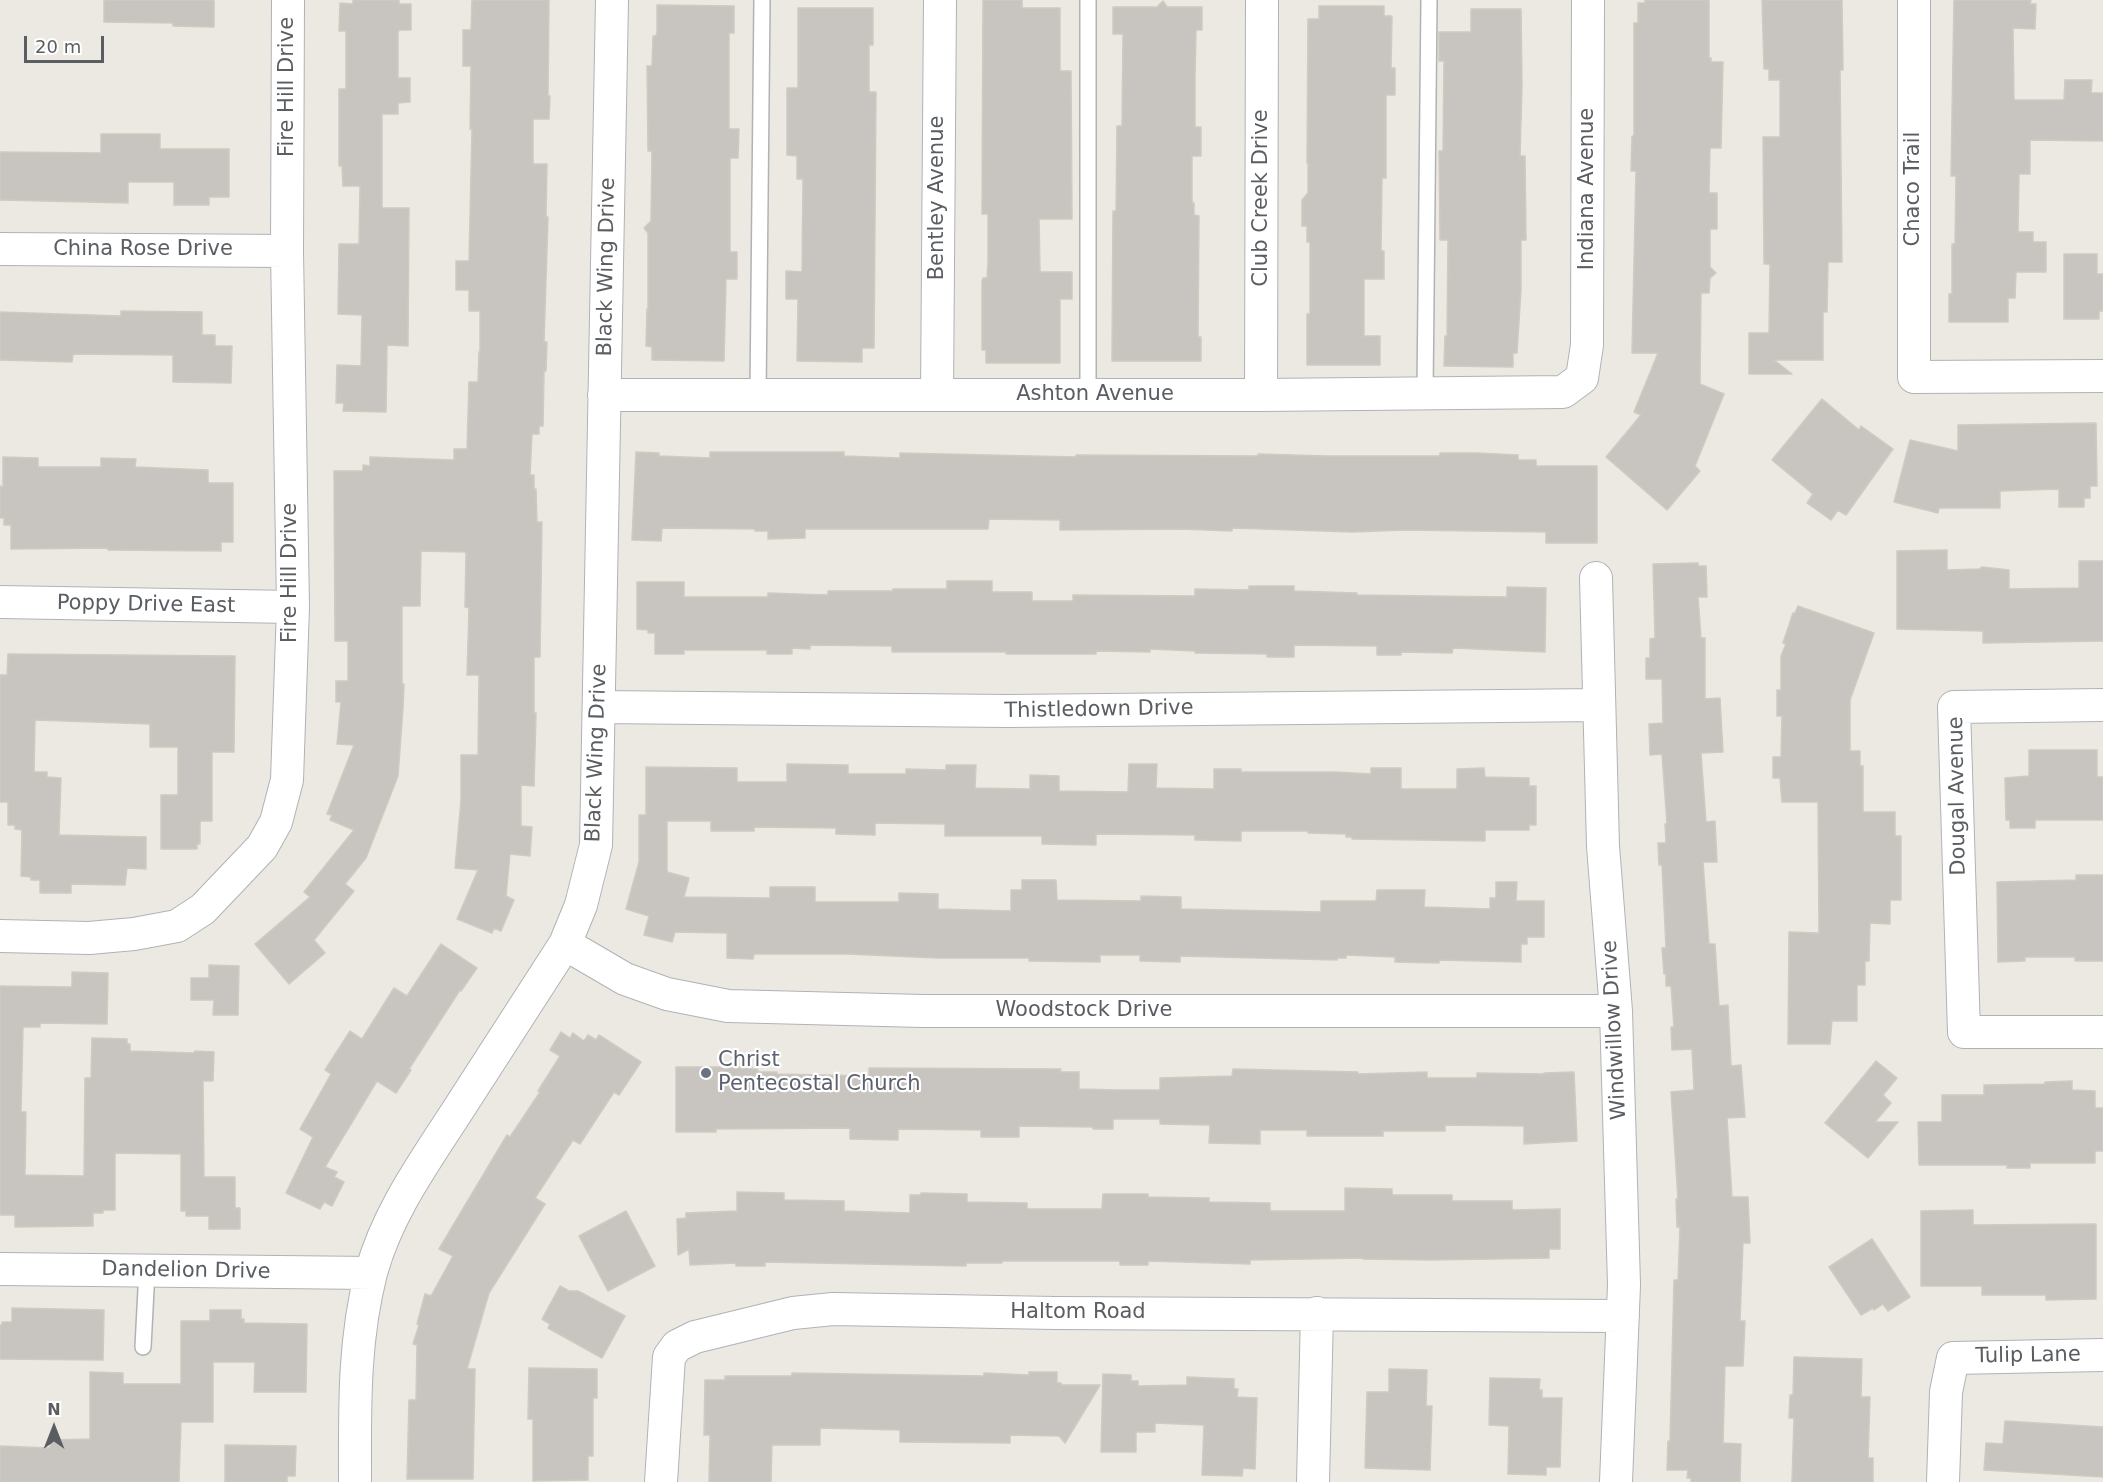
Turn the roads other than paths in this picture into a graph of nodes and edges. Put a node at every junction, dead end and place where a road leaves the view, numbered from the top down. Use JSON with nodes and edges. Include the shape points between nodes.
{"nodes":[{"id":1,"x":288,"y":0,"type":"edge"},
{"id":2,"x":612,"y":0,"type":"edge"},
{"id":3,"x":762,"y":0,"type":"edge"},
{"id":4,"x":940,"y":0,"type":"edge"},
{"id":5,"x":1088,"y":0,"type":"edge"},
{"id":6,"x":1262,"y":0,"type":"edge"},
{"id":7,"x":1430,"y":0,"type":"edge"},
{"id":8,"x":1587,"y":0,"type":"edge"},
{"id":9,"x":1914,"y":0,"type":"edge"},
{"id":10,"x":0,"y":249,"type":"edge"},
{"id":11,"x":287,"y":250,"type":"junction"},
{"id":12,"x":2103,"y":376,"type":"edge"},
{"id":13,"x":1582,"y":378,"type":"joint"},
{"id":14,"x":1425,"y":393,"type":"junction"},
{"id":15,"x":604,"y":395,"type":"junction"},
{"id":16,"x":758,"y":395,"type":"junction"},
{"id":17,"x":937,"y":395,"type":"junction"},
{"id":18,"x":1088,"y":395,"type":"junction"},
{"id":19,"x":1261,"y":395,"type":"junction"},
{"id":20,"x":1596,"y":578,"type":"dead end"},
{"id":21,"x":0,"y":602,"type":"edge"},
{"id":22,"x":293,"y":607,"type":"junction"},
{"id":23,"x":1599,"y":705,"type":"junction"},
{"id":24,"x":2103,"y":705,"type":"edge"},
{"id":25,"x":599,"y":707,"type":"junction"},
{"id":26,"x":0,"y":936,"type":"edge"},
{"id":27,"x":565,"y":944,"type":"junction"},
{"id":28,"x":1616,"y":1011,"type":"junction"},
{"id":29,"x":2103,"y":1032,"type":"edge"},
{"id":30,"x":0,"y":1269,"type":"edge"},
{"id":31,"x":147,"y":1270,"type":"junction"},
{"id":32,"x":371,"y":1273,"type":"junction"},
{"id":33,"x":1317,"y":1313,"type":"junction"},
{"id":34,"x":1623,"y":1316,"type":"junction"},
{"id":35,"x":143,"y":1347,"type":"dead end"},
{"id":36,"x":2103,"y":1355,"type":"edge"},
{"id":37,"x":355,"y":1482,"type":"edge"},
{"id":38,"x":661,"y":1482,"type":"edge"},
{"id":39,"x":1313,"y":1482,"type":"edge"},
{"id":40,"x":1616,"y":1482,"type":"edge"},
{"id":41,"x":1944,"y":1482,"type":"edge"}],
"edges":[{"from":1,"to":11,"type":"street","name":"Fire Hill Drive"},
{"from":2,"to":15,"type":"street","name":"Black Wing Drive"},
{"from":3,"to":16,"type":"lane"},
{"from":4,"to":17,"type":"street","name":"Bentley Avenue"},
{"from":5,"to":18,"type":"lane"},
{"from":6,"to":19,"type":"street","name":"Club Creek Drive"},
{"from":7,"to":14,"type":"lane"},
{"from":8,"to":13,"type":"street","name":"Indiana Avenue","via":[[1587,345]]},
{"from":9,"to":12,"type":"street","name":"Chaco Trail","via":[[1914,377]]},
{"from":10,"to":11,"type":"street","name":"China Rose Drive"},
{"from":11,"to":22,"type":"street","name":"Fire Hill Drive"},
{"from":13,"to":14,"type":"street","name":"Ashton Avenue","via":[[1563,392]]},
{"from":14,"to":19,"type":"street","name":"Ashton Avenue"},
{"from":15,"to":16,"type":"street","name":"Ashton Avenue"},
{"from":15,"to":25,"type":"street","name":"Black Wing Drive"},
{"from":16,"to":17,"type":"street","name":"Ashton Avenue"},
{"from":17,"to":18,"type":"street","name":"Ashton Avenue"},
{"from":18,"to":19,"type":"street","name":"Ashton Avenue"},
{"from":20,"to":23,"type":"street","name":"Windwillow Drive"},
{"from":21,"to":22,"type":"street","name":"Poppy Drive East"},
{"from":22,"to":26,"type":"street","name":"Fire Hill Drive","via":[[287,780],[276,822],[262,847],[203,909],[177,926],[89,938]]},
{"from":23,"to":25,"type":"street","name":"Thistledown Drive","via":[[1007,711]]},
{"from":23,"to":28,"type":"street","name":"Windwillow Drive","via":[[1603,846]]},
{"from":24,"to":29,"type":"street","name":"Dougal Avenue","via":[[1954,707],[1964,1032]]},
{"from":25,"to":27,"type":"street","name":"Black Wing Drive","via":[[596,845],[581,905]]},
{"from":27,"to":28,"type":"street","name":"Woodstock Drive","via":[[625,979],[667,994],[729,1006],[947,1011]]},
{"from":27,"to":32,"type":"street","name":"Black Wing Drive","via":[[406,1191]]},
{"from":28,"to":34,"type":"street","name":"Windwillow Drive"},
{"from":30,"to":31,"type":"street","name":"Dandelion Drive"},
{"from":31,"to":32,"type":"street","name":"Dandelion Drive"},
{"from":31,"to":35,"type":"lane"},
{"from":32,"to":37,"type":"street","name":"Black Wing Drive","via":[[356,1358]]},
{"from":33,"to":34,"type":"street","name":"Haltom Road"},
{"from":33,"to":38,"type":"street","name":"Haltom Road","via":[[833,1309],[793,1313],[695,1337],[677,1346],[669,1357]]},
{"from":33,"to":39,"type":"street"},
{"from":34,"to":40,"type":"street","name":"Windwillow Drive"},
{"from":36,"to":41,"type":"street","name":"Tulip Lane","via":[[1953,1358],[1946,1392]]}]}
